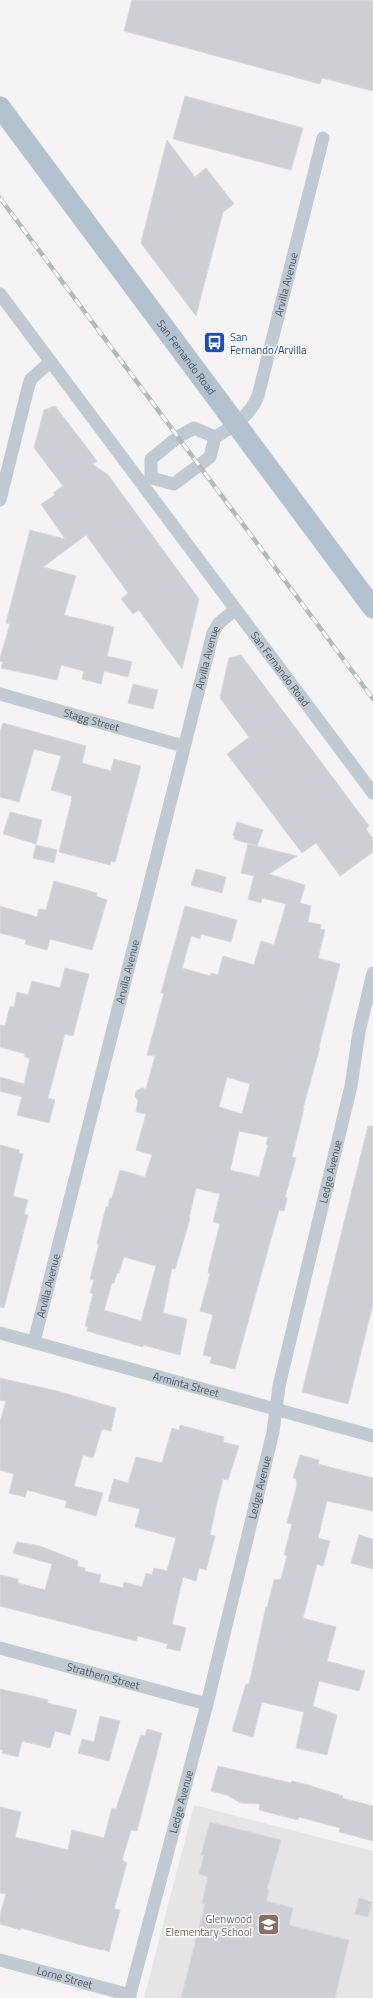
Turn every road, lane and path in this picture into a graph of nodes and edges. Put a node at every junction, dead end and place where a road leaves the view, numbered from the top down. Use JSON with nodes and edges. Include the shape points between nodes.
{"nodes":[{"id":1,"x":0,"y":107,"type":"edge"},
{"id":2,"x":323,"y":138,"type":"dead end"},
{"id":3,"x":0,"y":294,"type":"edge"},
{"id":4,"x":50,"y":362,"type":"junction"},
{"id":5,"x":237,"y":424,"type":"junction"},
{"id":6,"x":215,"y":437,"type":"junction"},
{"id":7,"x":146,"y":481,"type":"junction"},
{"id":8,"x":0,"y":500,"type":"edge"},
{"id":9,"x":373,"y":608,"type":"edge"},
{"id":10,"x":235,"y":610,"type":"junction"},
{"id":11,"x":0,"y":694,"type":"edge"},
{"id":12,"x":183,"y":746,"type":"junction"},
{"id":13,"x":373,"y":793,"type":"edge"},
{"id":14,"x":373,"y":973,"type":"edge"},
{"id":15,"x":0,"y":1333,"type":"edge"},
{"id":16,"x":34,"y":1342,"type":"junction"},
{"id":17,"x":276,"y":1410,"type":"junction"},
{"id":18,"x":373,"y":1436,"type":"edge"},
{"id":19,"x":0,"y":1648,"type":"edge"},
{"id":20,"x":207,"y":1704,"type":"junction"},
{"id":21,"x":0,"y":1960,"type":"edge"},
{"id":22,"x":129,"y":1996,"type":"edge"}],
"edges":[{"from":1,"to":5,"type":"main road","name":"San Fernando Road"},
{"from":2,"to":5,"type":"street","name":"Arvilla Avenue","via":[[258,396],[255,405]]},
{"from":3,"to":4,"type":"street","name":"San Fernando Road"},
{"from":4,"to":7,"type":"street","name":"San Fernando Road"},
{"from":4,"to":8,"type":"street","via":[[31,379],[29,384]]},
{"from":5,"to":6,"type":"street","name":"Arvilla Avenue"},
{"from":5,"to":9,"type":"main road","name":"San Fernando Road"},
{"from":6,"to":7,"type":"street","via":[[210,457],[174,484]]},
{"from":6,"to":7,"type":"street","via":[[194,428],[178,437],[151,459]]},
{"from":7,"to":10,"type":"street","name":"San Fernando Road"},
{"from":10,"to":12,"type":"street","name":"Arvilla Avenue","via":[[219,623],[213,634]]},
{"from":10,"to":13,"type":"street","name":"San Fernando Road"},
{"from":11,"to":12,"type":"street","name":"Stagg Street"},
{"from":12,"to":16,"type":"street","name":"Arvilla Avenue"},
{"from":14,"to":17,"type":"street","name":"Ledge Avenue","via":[[359,1032],[351,1086],[279,1386]]},
{"from":15,"to":16,"type":"street","name":"Arminta Street"},
{"from":16,"to":17,"type":"street","name":"Arminta Street"},
{"from":17,"to":18,"type":"street","name":"Arminta Street"},
{"from":17,"to":20,"type":"street","name":"Ledge Avenue","via":[[273,1432]]},
{"from":19,"to":20,"type":"street","name":"Strathern Street"},
{"from":20,"to":22,"type":"street","name":"Ledge Avenue"},
{"from":21,"to":22,"type":"street","name":"Lorne Street"}]}
